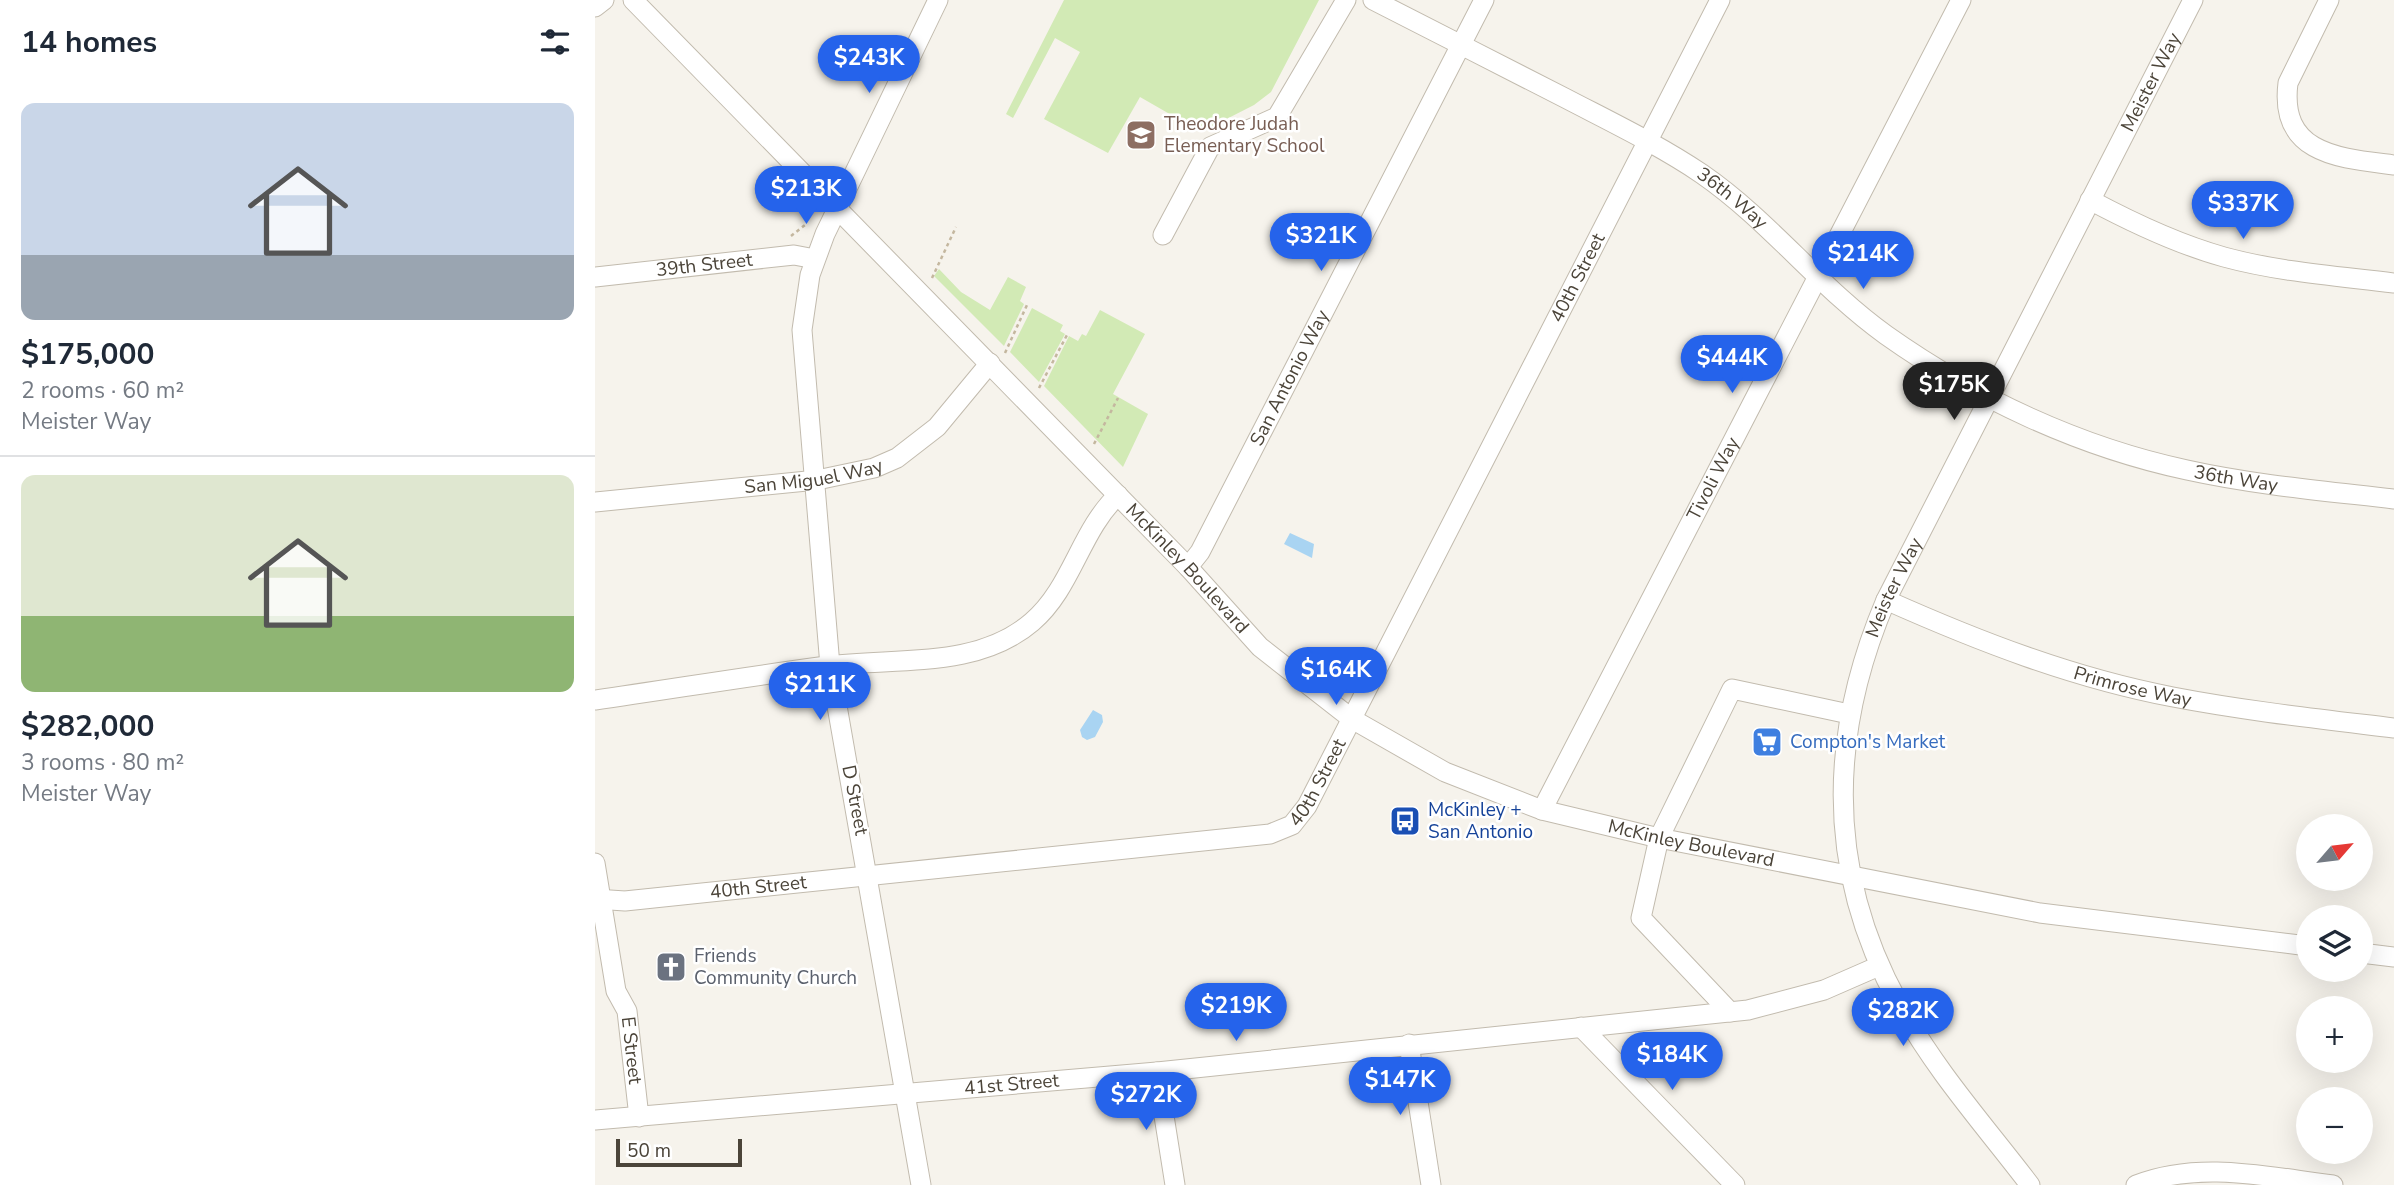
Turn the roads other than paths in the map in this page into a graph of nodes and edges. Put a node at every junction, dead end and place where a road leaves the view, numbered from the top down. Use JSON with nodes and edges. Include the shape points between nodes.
{"nodes":[{"id":1,"x":604,"y":0,"type":"edge"},
{"id":2,"x":633,"y":0,"type":"edge"},
{"id":3,"x":938,"y":0,"type":"edge"},
{"id":4,"x":1346,"y":0,"type":"edge"},
{"id":5,"x":1373,"y":0,"type":"edge"},
{"id":6,"x":1484,"y":0,"type":"edge"},
{"id":7,"x":1720,"y":0,"type":"edge"},
{"id":8,"x":1961,"y":0,"type":"edge"},
{"id":9,"x":2193,"y":0,"type":"edge"},
{"id":10,"x":2329,"y":0,"type":"edge"},
{"id":11,"x":595,"y":7,"type":"edge"},
{"id":12,"x":1461,"y":45,"type":"junction"},
{"id":13,"x":1648,"y":141,"type":"junction"},
{"id":14,"x":2394,"y":165,"type":"edge"},
{"id":15,"x":2090,"y":200,"type":"junction"},
{"id":16,"x":836,"y":208,"type":"junction"},
{"id":17,"x":1163,"y":235,"type":"dead end"},
{"id":18,"x":815,"y":259,"type":"junction"},
{"id":19,"x":1817,"y":275,"type":"junction"},
{"id":20,"x":595,"y":276,"type":"edge"},
{"id":21,"x":2394,"y":284,"type":"edge"},
{"id":22,"x":997,"y":358,"type":"junction"},
{"id":23,"x":1989,"y":398,"type":"junction"},
{"id":24,"x":817,"y":480,"type":"junction"},
{"id":25,"x":1118,"y":495,"type":"junction"},
{"id":26,"x":2394,"y":499,"type":"edge"},
{"id":27,"x":595,"y":502,"type":"edge"},
{"id":28,"x":1188,"y":566,"type":"junction"},
{"id":29,"x":1886,"y":600,"type":"junction"},
{"id":30,"x":830,"y":666,"type":"junction"},
{"id":31,"x":595,"y":700,"type":"edge"},
{"id":32,"x":1849,"y":714,"type":"junction"},
{"id":33,"x":1352,"y":719,"type":"junction"},
{"id":34,"x":2394,"y":728,"type":"edge"},
{"id":35,"x":1542,"y":810,"type":"junction"},
{"id":36,"x":1659,"y":838,"type":"junction"},
{"id":37,"x":595,"y":863,"type":"edge"},
{"id":38,"x":1851,"y":874,"type":"junction"},
{"id":39,"x":869,"y":876,"type":"junction"},
{"id":40,"x":598,"y":900,"type":"edge"},
{"id":41,"x":2296,"y":945,"type":"edge"},
{"id":42,"x":2373,"y":954,"type":"edge"},
{"id":43,"x":2394,"y":957,"type":"edge"},
{"id":44,"x":1879,"y":966,"type":"junction"},
{"id":45,"x":1730,"y":1012,"type":"junction"},
{"id":46,"x":1581,"y":1027,"type":"junction"},
{"id":47,"x":1409,"y":1044,"type":"junction"},
{"id":48,"x":1157,"y":1072,"type":"junction"},
{"id":49,"x":907,"y":1092,"type":"junction"},
{"id":50,"x":639,"y":1117,"type":"junction"},
{"id":51,"x":595,"y":1120,"type":"edge"},
{"id":52,"x":921,"y":1185,"type":"edge"},
{"id":53,"x":1175,"y":1185,"type":"edge"},
{"id":54,"x":1431,"y":1185,"type":"edge"},
{"id":55,"x":1735,"y":1185,"type":"edge"},
{"id":56,"x":2029,"y":1185,"type":"edge"},
{"id":57,"x":2136,"y":1185,"type":"edge"},
{"id":58,"x":2333,"y":1185,"type":"edge"}],
"edges":[{"from":1,"to":11,"type":"street"},
{"from":2,"to":16,"type":"street","name":"McKinley Boulevard"},
{"from":3,"to":16,"type":"street"},
{"from":4,"to":17,"type":"street","via":[[1277,117],[1210,147]]},
{"from":5,"to":12,"type":"street","name":"36th Way"},
{"from":6,"to":12,"type":"street","name":"San Antonio Way"},
{"from":7,"to":13,"type":"street","name":"40th Street"},
{"from":8,"to":19,"type":"street","name":"Tivoli Way"},
{"from":9,"to":15,"type":"street","name":"Meister Way"},
{"from":10,"to":14,"type":"street","via":[[2288,83],[2286,97],[2293,125],[2313,148],[2326,154]]},
{"from":12,"to":13,"type":"street","name":"36th Way"},
{"from":12,"to":28,"type":"street","name":"San Antonio Way","via":[[1207,540]]},
{"from":13,"to":19,"type":"street","name":"36th Way","via":[[1749,211]]},
{"from":13,"to":33,"type":"street","name":"40th Street"},
{"from":15,"to":21,"type":"street","via":[[2156,233],[2226,257]]},
{"from":15,"to":23,"type":"street","name":"Meister Way"},
{"from":16,"to":18,"type":"street","name":"D Street"},
{"from":16,"to":22,"type":"street","name":"McKinley Boulevard"},
{"from":18,"to":20,"type":"street","name":"39th Street","via":[[794,255]]},
{"from":18,"to":24,"type":"street","name":"D Street","via":[[802,330]]},
{"from":19,"to":23,"type":"street","name":"36th Way","via":[[1885,334]]},
{"from":19,"to":35,"type":"street","name":"Tivoli Way"},
{"from":22,"to":24,"type":"street","name":"San Miguel Way","via":[[918,444],[874,468]]},
{"from":22,"to":25,"type":"street","name":"McKinley Boulevard"},
{"from":23,"to":26,"type":"street","name":"36th Way","via":[[2088,441],[2185,470]]},
{"from":23,"to":29,"type":"street","name":"Meister Way"},
{"from":24,"to":27,"type":"street","name":"San Miguel Way"},
{"from":24,"to":30,"type":"street","name":"D Street"},
{"from":25,"to":28,"type":"street","name":"McKinley Boulevard"},
{"from":25,"to":30,"type":"street","via":[[1100,514],[1052,600],[1031,623],[960,656]]},
{"from":28,"to":33,"type":"street","name":"McKinley Boulevard","via":[[1259,647]]},
{"from":29,"to":32,"type":"street","name":"Meister Way","via":[[1868,642]]},
{"from":29,"to":34,"type":"street","name":"Primrose Way","via":[[2005,650],[2108,682],[2234,708]]},
{"from":30,"to":31,"type":"street"},
{"from":30,"to":39,"type":"street","name":"D Street"},
{"from":32,"to":36,"type":"street","via":[[1732,689]]},
{"from":32,"to":38,"type":"street","name":"Meister Way","via":[[1835,827]]},
{"from":33,"to":35,"type":"street","name":"McKinley Boulevard","via":[[1445,772]]},
{"from":33,"to":39,"type":"street","name":"40th Street","via":[[1307,806],[1292,825],[1281,830]]},
{"from":35,"to":36,"type":"street","name":"McKinley Boulevard"},
{"from":36,"to":38,"type":"street","name":"McKinley Boulevard"},
{"from":36,"to":45,"type":"street","via":[[1641,918]]},
{"from":37,"to":40,"type":"street","name":"E Street"},
{"from":38,"to":41,"type":"street","name":"McKinley Boulevard","via":[[2040,913]]},
{"from":38,"to":44,"type":"street","name":"Meister Way"},
{"from":39,"to":40,"type":"street","name":"40th Street"},
{"from":39,"to":49,"type":"street","name":"D Street"},
{"from":40,"to":50,"type":"street","name":"E Street","via":[[616,991],[627,1012]]},
{"from":42,"to":43,"type":"street"},
{"from":44,"to":45,"type":"street","name":"41st Street","via":[[1787,1002]]},
{"from":44,"to":56,"type":"street","name":"Meister Way","via":[[1930,1053]]},
{"from":45,"to":46,"type":"street","name":"41st Street"},
{"from":46,"to":47,"type":"street","name":"41st Street"},
{"from":46,"to":55,"type":"street"},
{"from":47,"to":48,"type":"street","name":"41st Street"},
{"from":47,"to":54,"type":"street"},
{"from":48,"to":49,"type":"street","name":"41st Street"},
{"from":48,"to":53,"type":"street"},
{"from":49,"to":50,"type":"street","name":"41st Street"},
{"from":49,"to":52,"type":"street","name":"D Street"},
{"from":50,"to":51,"type":"street","name":"41st Street"},
{"from":57,"to":58,"type":"street","via":[[2208,1171]]}]}
